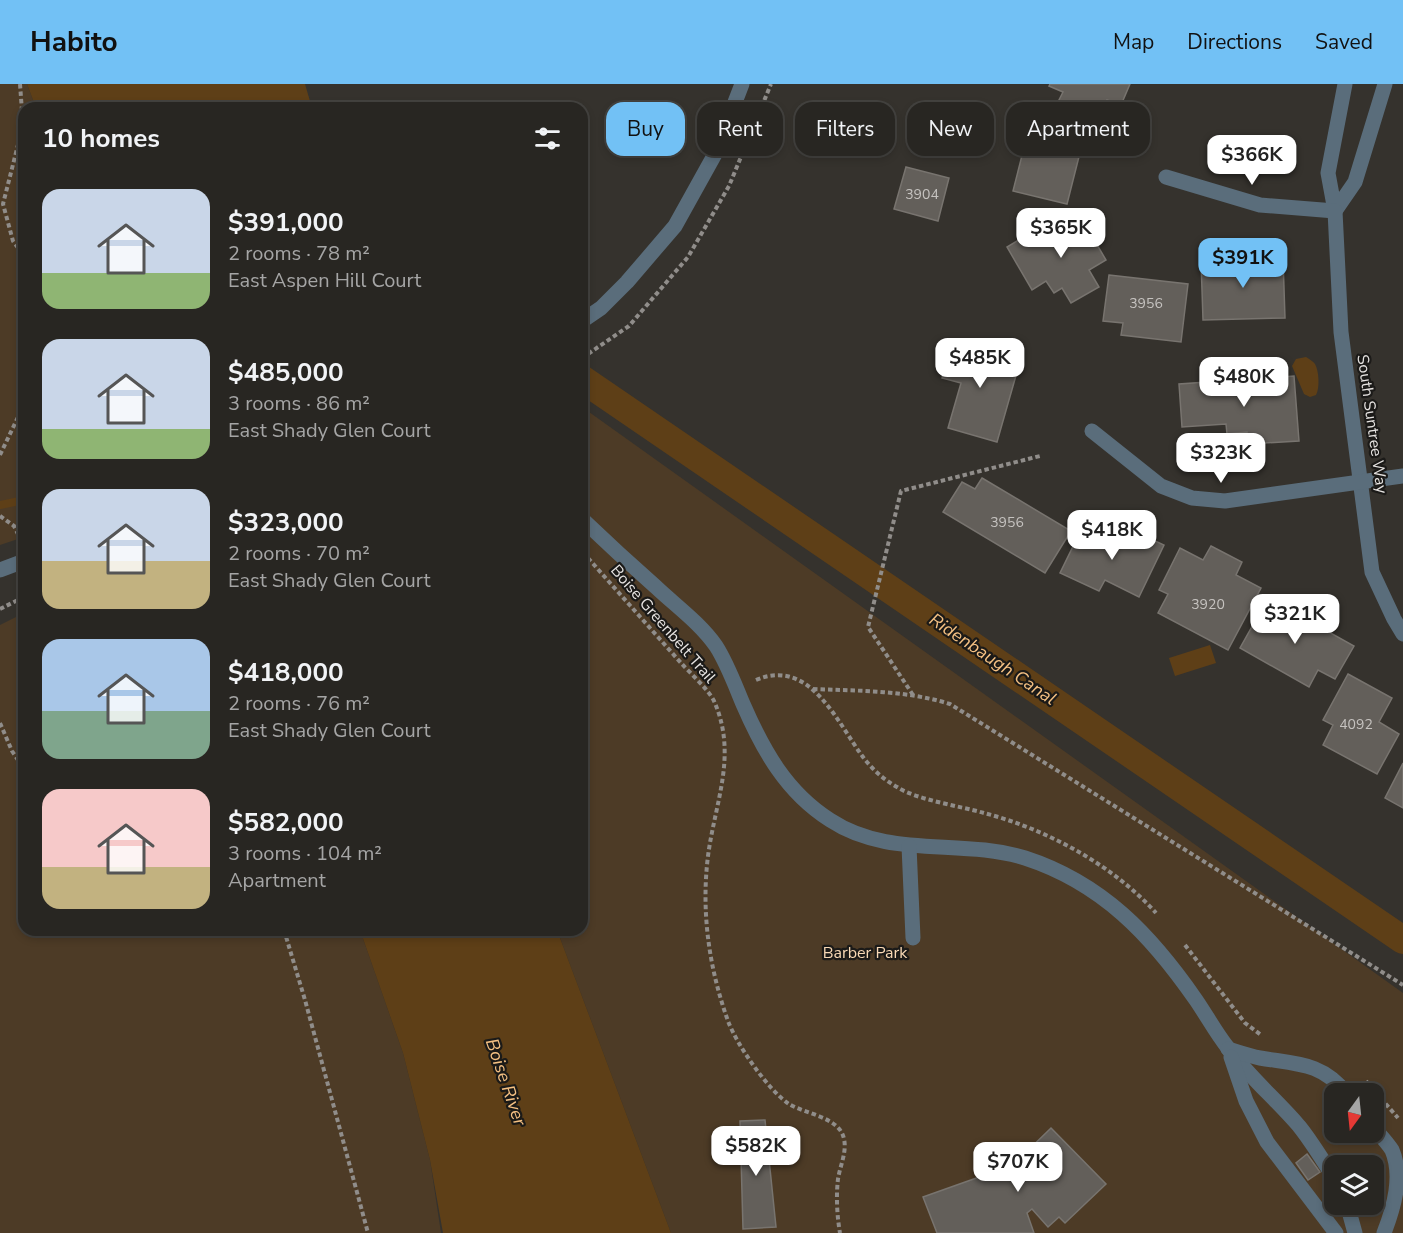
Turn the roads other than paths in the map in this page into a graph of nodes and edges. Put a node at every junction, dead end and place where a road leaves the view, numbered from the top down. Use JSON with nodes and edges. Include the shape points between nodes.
{"nodes":[{"id":1,"x":742,"y":84,"type":"edge"},
{"id":2,"x":1345,"y":84,"type":"edge"},
{"id":3,"x":1385,"y":84,"type":"edge"},
{"id":4,"x":1166,"y":177,"type":"dead end"},
{"id":5,"x":1335,"y":211,"type":"junction"},
{"id":6,"x":588,"y":317,"type":"edge"},
{"id":7,"x":1092,"y":431,"type":"dead end"},
{"id":8,"x":1403,"y":476,"type":"edge"},
{"id":9,"x":1362,"y":482,"type":"junction"},
{"id":10,"x":588,"y":524,"type":"edge"},
{"id":11,"x":18,"y":563,"type":"edge"},
{"id":12,"x":0,"y":570,"type":"edge"},
{"id":13,"x":1403,"y":634,"type":"edge"},
{"id":14,"x":909,"y":846,"type":"junction"},
{"id":15,"x":913,"y":938,"type":"dead end"},
{"id":16,"x":1228,"y":1049,"type":"junction"},
{"id":17,"x":1338,"y":1083,"type":"edge"},
{"id":18,"x":1384,"y":1140,"type":"edge"},
{"id":19,"x":1324,"y":1163,"type":"edge"},
{"id":20,"x":1350,"y":1215,"type":"edge"},
{"id":21,"x":1336,"y":1233,"type":"edge"},
{"id":22,"x":1354,"y":1233,"type":"edge"},
{"id":23,"x":1384,"y":1233,"type":"edge"}],
"edges":[{"from":1,"to":6,"type":"street","via":[[715,154],[675,226],[627,282]]},
{"from":2,"to":5,"type":"street","name":"South Suntree Way","via":[[1328,173]]},
{"from":3,"to":5,"type":"street","via":[[1355,182]]},
{"from":4,"to":5,"type":"street","via":[[1260,205]]},
{"from":5,"to":9,"type":"street","name":"South Suntree Way","via":[[1341,332]]},
{"from":7,"to":9,"type":"street","via":[[1161,486],[1192,498],[1225,501]]},
{"from":8,"to":9,"type":"street"},
{"from":9,"to":13,"type":"street","name":"South Suntree Way","via":[[1372,572]]},
{"from":10,"to":14,"type":"street","via":[[696,622],[716,647],[756,734],[790,786],[839,825],[884,842]]},
{"from":11,"to":12,"type":"street"},
{"from":14,"to":15,"type":"street"},
{"from":14,"to":16,"type":"street","via":[[985,849],[1022,857],[1085,884],[1153,943]]},
{"from":16,"to":17,"type":"street","via":[[1257,1058],[1305,1064],[1322,1070]]},
{"from":16,"to":19,"type":"street","via":[[1299,1126]]},
{"from":16,"to":21,"type":"street","via":[[1246,1101],[1267,1142]]},
{"from":18,"to":23,"type":"street","via":[[1399,1168],[1398,1186]]},
{"from":20,"to":22,"type":"street"}]}
